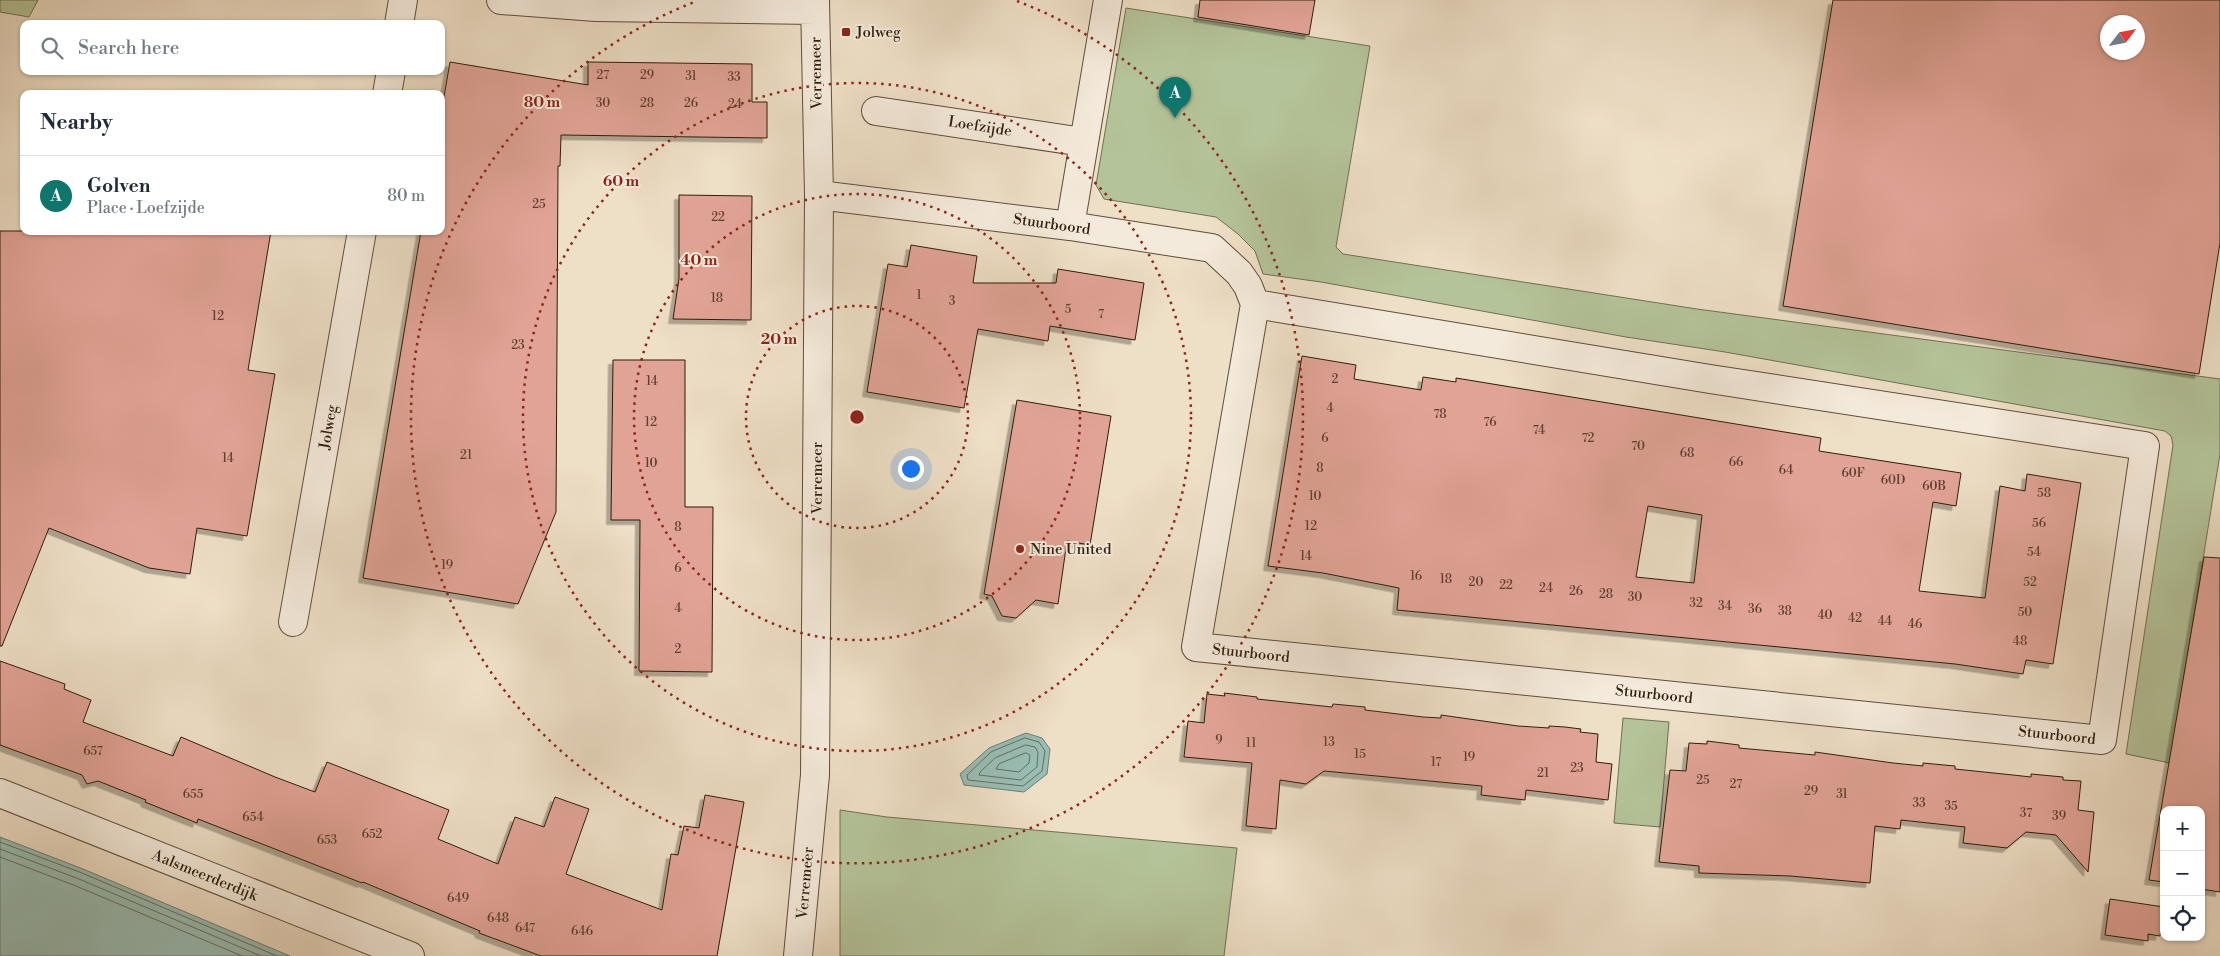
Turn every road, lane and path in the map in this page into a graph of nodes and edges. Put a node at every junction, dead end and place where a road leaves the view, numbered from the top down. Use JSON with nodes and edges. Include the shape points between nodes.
{"nodes":[{"id":1,"x":403,"y":0,"type":"edge"},
{"id":2,"x":501,"y":0,"type":"edge"},
{"id":3,"x":1108,"y":0,"type":"edge"},
{"id":4,"x":815,"y":5,"type":"edge"},
{"id":5,"x":400,"y":20,"type":"edge"},
{"id":6,"x":390,"y":75,"type":"edge"},
{"id":7,"x":388,"y":90,"type":"edge"},
{"id":8,"x":876,"y":111,"type":"dead end"},
{"id":9,"x":1083,"y":142,"type":"junction"},
{"id":10,"x":819,"y":195,"type":"junction"},
{"id":11,"x":1070,"y":226,"type":"junction"},
{"id":12,"x":361,"y":235,"type":"edge"},
{"id":13,"x":1255,"y":304,"type":"junction"},
{"id":14,"x":294,"y":622,"type":"dead end"},
{"id":15,"x":0,"y":793,"type":"edge"},
{"id":16,"x":410,"y":956,"type":"edge"},
{"id":17,"x":798,"y":956,"type":"edge"}],
"edges":[{"from":1,"to":5,"type":"street"},
{"from":2,"to":4,"type":"street","via":[[596,7]]},
{"from":3,"to":9,"type":"street"},
{"from":4,"to":10,"type":"street","name":"Verremeer"},
{"from":6,"to":7,"type":"street"},
{"from":8,"to":9,"type":"street","name":"Loefzijde"},
{"from":9,"to":11,"type":"street"},
{"from":10,"to":11,"type":"street","name":"Stuurboord"},
{"from":10,"to":17,"type":"street","name":"Verremeer","via":[[814,775]]},
{"from":11,"to":13,"type":"street","name":"Stuurboord","via":[[1212,248],[1239,273]]},
{"from":12,"to":14,"type":"street","name":"Jolweg"},
{"from":13,"to":13,"type":"street","name":"Stuurboord","via":[[2145,446],[2102,740],[1196,647]]},
{"from":15,"to":16,"type":"street","name":"Aalsmeerderdijk"}]}
